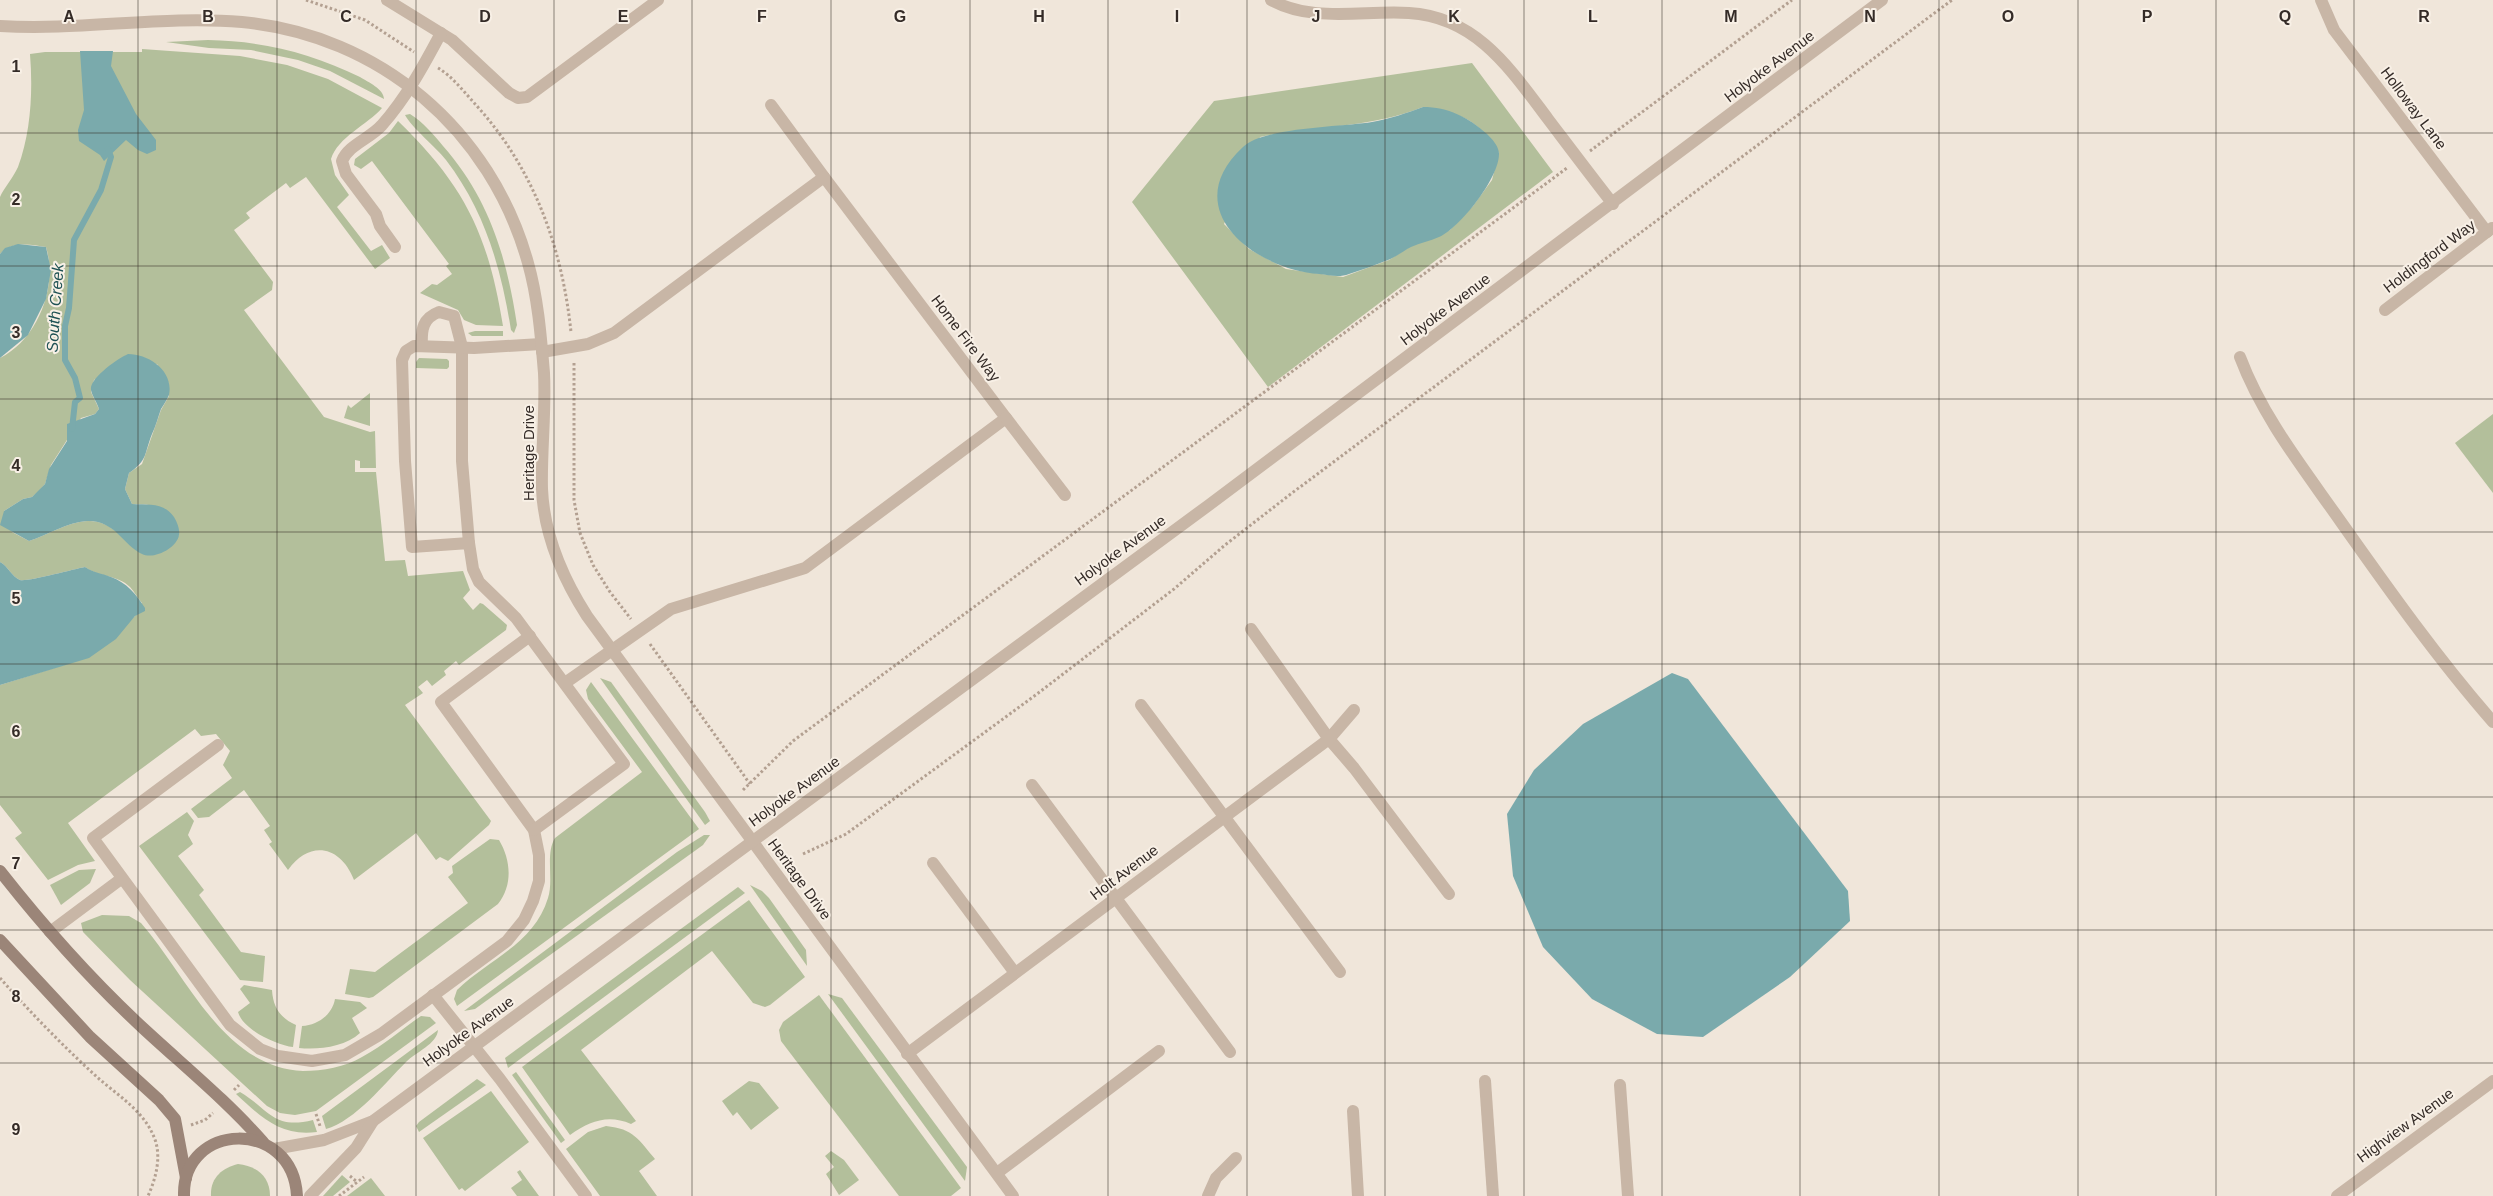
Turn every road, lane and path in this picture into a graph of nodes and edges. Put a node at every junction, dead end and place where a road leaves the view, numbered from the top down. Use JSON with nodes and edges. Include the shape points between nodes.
{"nodes":[{"id":1,"x":388,"y":0,"type":"edge"},
{"id":2,"x":658,"y":0,"type":"edge"},
{"id":3,"x":1271,"y":0,"type":"edge"},
{"id":4,"x":1792,"y":0,"type":"edge"},
{"id":5,"x":1882,"y":0,"type":"edge"},
{"id":6,"x":1952,"y":0,"type":"edge"},
{"id":7,"x":2321,"y":0,"type":"edge"},
{"id":8,"x":0,"y":26,"type":"edge"},
{"id":9,"x":441,"y":33,"type":"junction"},
{"id":10,"x":410,"y":87,"type":"junction"},
{"id":11,"x":771,"y":105,"type":"dead end"},
{"id":12,"x":1578,"y":160,"type":"junction"},
{"id":13,"x":824,"y":177,"type":"junction"},
{"id":14,"x":1613,"y":204,"type":"junction"},
{"id":15,"x":2490,"y":230,"type":"edge"},
{"id":16,"x":395,"y":247,"type":"dead end"},
{"id":17,"x":2385,"y":310,"type":"dead end"},
{"id":18,"x":422,"y":346,"type":"junction"},
{"id":19,"x":462,"y":347,"type":"junction"},
{"id":20,"x":542,"y":348,"type":"junction"},
{"id":21,"x":2240,"y":357,"type":"dead end"},
{"id":22,"x":1006,"y":418,"type":"junction"},
{"id":23,"x":1065,"y":495,"type":"dead end"},
{"id":24,"x":469,"y":543,"type":"junction"},
{"id":25,"x":1251,"y":629,"type":"dead end"},
{"id":26,"x":530,"y":636,"type":"junction"},
{"id":27,"x":611,"y":650,"type":"junction"},
{"id":28,"x":565,"y":683,"type":"junction"},
{"id":29,"x":1141,"y":705,"type":"dead end"},
{"id":30,"x":1354,"y":710,"type":"dead end"},
{"id":31,"x":2493,"y":722,"type":"edge"},
{"id":32,"x":1329,"y":739,"type":"junction"},
{"id":33,"x":218,"y":745,"type":"dead end"},
{"id":34,"x":1032,"y":785,"type":"dead end"},
{"id":35,"x":743,"y":790,"type":"dead end"},
{"id":36,"x":1224,"y":818,"type":"junction"},
{"id":37,"x":534,"y":830,"type":"junction"},
{"id":38,"x":752,"y":842,"type":"junction"},
{"id":39,"x":803,"y":854,"type":"dead end"},
{"id":40,"x":933,"y":863,"type":"dead end"},
{"id":41,"x":0,"y":871,"type":"edge"},
{"id":42,"x":121,"y":879,"type":"junction"},
{"id":43,"x":1449,"y":894,"type":"dead end"},
{"id":44,"x":1117,"y":898,"type":"junction"},
{"id":45,"x":50,"y":932,"type":"junction"},
{"id":46,"x":0,"y":940,"type":"edge"},
{"id":47,"x":1340,"y":972,"type":"dead end"},
{"id":48,"x":1015,"y":974,"type":"junction"},
{"id":49,"x":0,"y":978,"type":"edge"},
{"id":50,"x":433,"y":995,"type":"junction"},
{"id":51,"x":475,"y":1047,"type":"junction"},
{"id":52,"x":1159,"y":1051,"type":"dead end"},
{"id":53,"x":1230,"y":1052,"type":"dead end"},
{"id":54,"x":907,"y":1054,"type":"junction"},
{"id":55,"x":1485,"y":1081,"type":"dead end"},
{"id":56,"x":2493,"y":1081,"type":"edge"},
{"id":57,"x":239,"y":1085,"type":"dead end"},
{"id":58,"x":1620,"y":1085,"type":"dead end"},
{"id":59,"x":224,"y":1102,"type":"junction"},
{"id":60,"x":1353,"y":1111,"type":"dead end"},
{"id":61,"x":373,"y":1121,"type":"junction"},
{"id":62,"x":178,"y":1129,"type":"junction"},
{"id":63,"x":154,"y":1137,"type":"junction"},
{"id":64,"x":268,"y":1145,"type":"junction"},
{"id":65,"x":1236,"y":1158,"type":"dead end"},
{"id":66,"x":997,"y":1173,"type":"junction"},
{"id":67,"x":364,"y":1177,"type":"dead end"},
{"id":68,"x":183,"y":1190,"type":"edge"},
{"id":69,"x":148,"y":1196,"type":"edge"},
{"id":70,"x":297,"y":1196,"type":"edge"},
{"id":71,"x":310,"y":1196,"type":"edge"},
{"id":72,"x":339,"y":1196,"type":"edge"},
{"id":73,"x":586,"y":1196,"type":"edge"},
{"id":74,"x":1013,"y":1196,"type":"edge"},
{"id":75,"x":1208,"y":1196,"type":"edge"},
{"id":76,"x":1358,"y":1196,"type":"edge"},
{"id":77,"x":1493,"y":1196,"type":"edge"},
{"id":78,"x":1628,"y":1196,"type":"edge"},
{"id":79,"x":2337,"y":1196,"type":"edge"}],
"edges":[{"from":1,"to":9,"type":"street"},
{"from":2,"to":9,"type":"street","via":[[527,97],[518,98],[509,93]]},
{"from":3,"to":12,"type":"street","via":[[1312,13],[1408,13],[1458,24],[1504,61]]},
{"from":4,"to":12,"type":"path"},
{"from":5,"to":14,"type":"street","name":"Holyoke Avenue"},
{"from":6,"to":39,"type":"path","via":[[1292,493],[1037,694],[846,834]]},
{"from":7,"to":15,"type":"street","name":"Holloway Lane","via":[[2334,30]]},
{"from":8,"to":10,"type":"street","name":"Heritage Drive","via":[[190,20],[240,22],[296,32],[355,52]]},
{"from":9,"to":10,"type":"street"},
{"from":10,"to":16,"type":"street","via":[[382,126],[348,152],[342,161],[346,174],[376,214],[380,226]]},
{"from":10,"to":20,"type":"street","name":"Heritage Drive","via":[[461,135],[497,186],[520,237],[528,264]]},
{"from":11,"to":13,"type":"street","name":"Home Fire Way"},
{"from":12,"to":14,"type":"street"},
{"from":12,"to":35,"type":"path","via":[[793,740]]},
{"from":13,"to":20,"type":"street","via":[[614,333],[588,344]]},
{"from":13,"to":22,"type":"street","name":"Home Fire Way"},
{"from":14,"to":38,"type":"street","name":"Holyoke Avenue"},
{"from":15,"to":17,"type":"street","name":"Holdingford Way"},
{"from":18,"to":19,"type":"street"},
{"from":18,"to":19,"type":"street","via":[[424,323],[433,314],[444,312],[457,321]]},
{"from":18,"to":24,"type":"street","via":[[409,348],[402,360],[412,547]]},
{"from":19,"to":20,"type":"street"},
{"from":19,"to":24,"type":"street","via":[[462,461]]},
{"from":20,"to":27,"type":"street","name":"Heritage Drive","via":[[542,489],[551,544],[576,599]]},
{"from":21,"to":31,"type":"street","via":[[2265,411],[2301,465],[2417,627]]},
{"from":22,"to":23,"type":"street","name":"Home Fire Way"},
{"from":22,"to":27,"type":"street","via":[[805,568],[671,609]]},
{"from":24,"to":26,"type":"street","via":[[473,569],[479,582]]},
{"from":25,"to":32,"type":"street"},
{"from":26,"to":28,"type":"street"},
{"from":26,"to":37,"type":"street","via":[[441,702]]},
{"from":27,"to":28,"type":"street"},
{"from":27,"to":38,"type":"street","name":"Heritage Drive"},
{"from":28,"to":37,"type":"street","via":[[624,764]]},
{"from":29,"to":36,"type":"street"},
{"from":30,"to":32,"type":"street","name":"Holt Avenue"},
{"from":32,"to":36,"type":"street","name":"Holt Avenue"},
{"from":32,"to":43,"type":"street"},
{"from":33,"to":42,"type":"street","via":[[94,838]]},
{"from":34,"to":44,"type":"street"},
{"from":36,"to":44,"type":"street","name":"Holt Avenue"},
{"from":36,"to":47,"type":"street"},
{"from":37,"to":50,"type":"street","via":[[539,881],[534,901],[524,920],[508,941]]},
{"from":38,"to":51,"type":"street","name":"Holyoke Avenue"},
{"from":38,"to":54,"type":"street","name":"Heritage Drive"},
{"from":40,"to":48,"type":"street"},
{"from":41,"to":45,"type":"main road"},
{"from":42,"to":45,"type":"street"},
{"from":42,"to":50,"type":"street","via":[[230,1025],[260,1049],[278,1056],[312,1061],[345,1055],[381,1034]]},
{"from":44,"to":48,"type":"street","name":"Holt Avenue"},
{"from":44,"to":53,"type":"street"},
{"from":45,"to":59,"type":"main road","via":[[115,1001]]},
{"from":46,"to":62,"type":"main road","via":[[90,1037],[159,1100],[175,1119]]},
{"from":48,"to":54,"type":"street","name":"Holt Avenue"},
{"from":49,"to":63,"type":"path","via":[[98,1078],[140,1115]]},
{"from":50,"to":51,"type":"street"},
{"from":51,"to":61,"type":"street","name":"Holyoke Avenue"},
{"from":51,"to":73,"type":"street"},
{"from":52,"to":66,"type":"street"},
{"from":54,"to":66,"type":"street","name":"Heritage Drive"},
{"from":55,"to":77,"type":"street"},
{"from":56,"to":79,"type":"street","name":"Highview Avenue"},
{"from":57,"to":59,"type":"path"},
{"from":58,"to":78,"type":"street"},
{"from":59,"to":62,"type":"path","via":[[206,1120]]},
{"from":59,"to":64,"type":"main road"},
{"from":60,"to":76,"type":"street"},
{"from":61,"to":64,"type":"street","name":"Holyoke Avenue","via":[[324,1140]]},
{"from":61,"to":71,"type":"street","name":"Holyoke Avenue","via":[[356,1148]]},
{"from":62,"to":63,"type":"path"},
{"from":62,"to":68,"type":"main road"},
{"from":63,"to":69,"type":"path","via":[[157,1163]]},
{"from":64,"to":68,"type":"main road","via":[[240,1138],[216,1143],[197,1157]]},
{"from":64,"to":70,"type":"main road","via":[[282,1156],[294,1175]]},
{"from":65,"to":75,"type":"street","via":[[1216,1178]]},
{"from":66,"to":74,"type":"street","name":"Heritage Drive"},
{"from":67,"to":72,"type":"path"}]}
